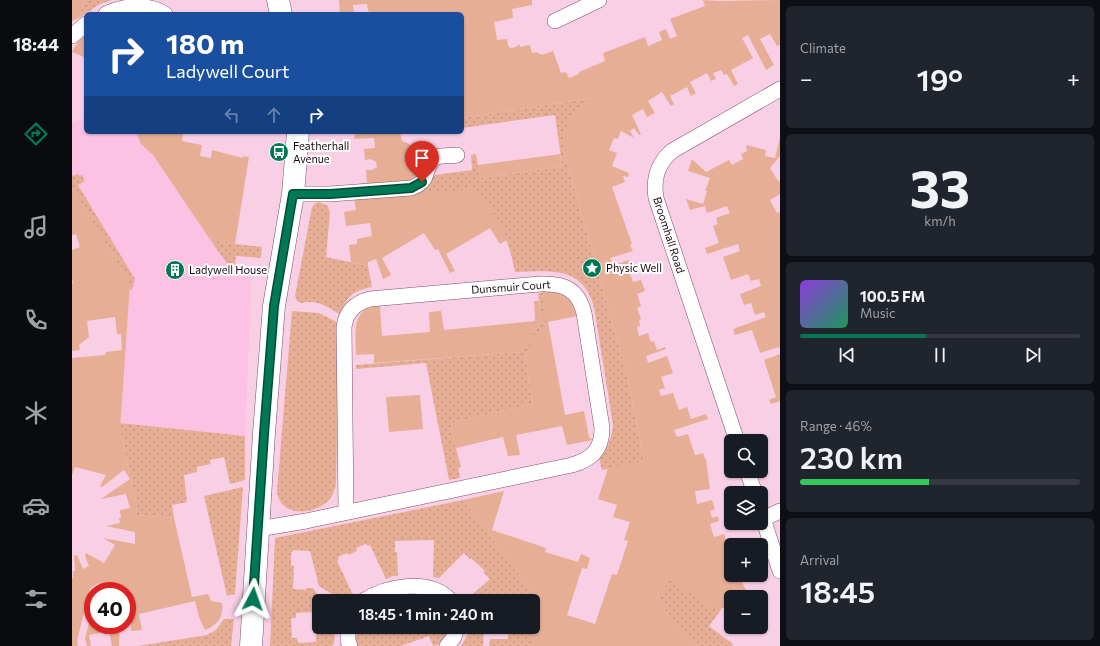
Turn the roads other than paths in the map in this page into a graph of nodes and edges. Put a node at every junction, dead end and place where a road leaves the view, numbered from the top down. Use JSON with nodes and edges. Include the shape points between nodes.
{"nodes":[{"id":1,"x":599,"y":0,"type":"edge"},
{"id":2,"x":112,"y":12,"type":"edge"},
{"id":3,"x":161,"y":12,"type":"edge"},
{"id":4,"x":555,"y":21,"type":"dead end"},
{"id":5,"x":84,"y":26,"type":"edge"},
{"id":6,"x":72,"y":36,"type":"edge"},
{"id":7,"x":780,"y":90,"type":"edge"},
{"id":8,"x":298,"y":134,"type":"edge"},
{"id":9,"x":457,"y":155,"type":"dead end"},
{"id":10,"x":293,"y":194,"type":"junction"},
{"id":11,"x":735,"y":434,"type":"edge"},
{"id":12,"x":780,"y":511,"type":"edge"},
{"id":13,"x":346,"y":512,"type":"junction"},
{"id":14,"x":768,"y":514,"type":"edge"},
{"id":15,"x":258,"y":529,"type":"junction"},
{"id":16,"x":767,"y":530,"type":"edge"},
{"id":17,"x":780,"y":570,"type":"edge"},
{"id":18,"x":378,"y":594,"type":"edge"},
{"id":19,"x":443,"y":594,"type":"edge"},
{"id":20,"x":347,"y":634,"type":"edge"},
{"id":21,"x":455,"y":634,"type":"edge"},
{"id":22,"x":248,"y":640,"type":"edge"},
{"id":23,"x":350,"y":646,"type":"edge"},
{"id":24,"x":448,"y":646,"type":"edge"}],
"edges":[{"from":1,"to":4,"type":"street"},
{"from":2,"to":3,"type":"street","via":[[140,6]]},
{"from":5,"to":6,"type":"street"},
{"from":7,"to":11,"type":"street","name":"Broomhall Road","via":[[676,147],[663,160],[655,179],[656,198]]},
{"from":8,"to":10,"type":"street"},
{"from":9,"to":10,"type":"street","via":[[434,159],[422,182],[411,188]]},
{"from":10,"to":15,"type":"street","via":[[274,306]]},
{"from":12,"to":14,"type":"street"},
{"from":13,"to":13,"type":"street","name":"Dunsmuir Court","via":[[572,465],[594,454],[602,435],[601,419],[584,312],[574,293],[558,284],[540,284],[370,299],[353,307],[346,317],[344,327]]},
{"from":13,"to":15,"type":"street","name":"Dunsmuir Court"},
{"from":15,"to":22,"type":"street"},
{"from":16,"to":17,"type":"street"},
{"from":18,"to":19,"type":"street","via":[[413,586],[430,588]]},
{"from":20,"to":23,"type":"street"},
{"from":21,"to":24,"type":"street"}]}
